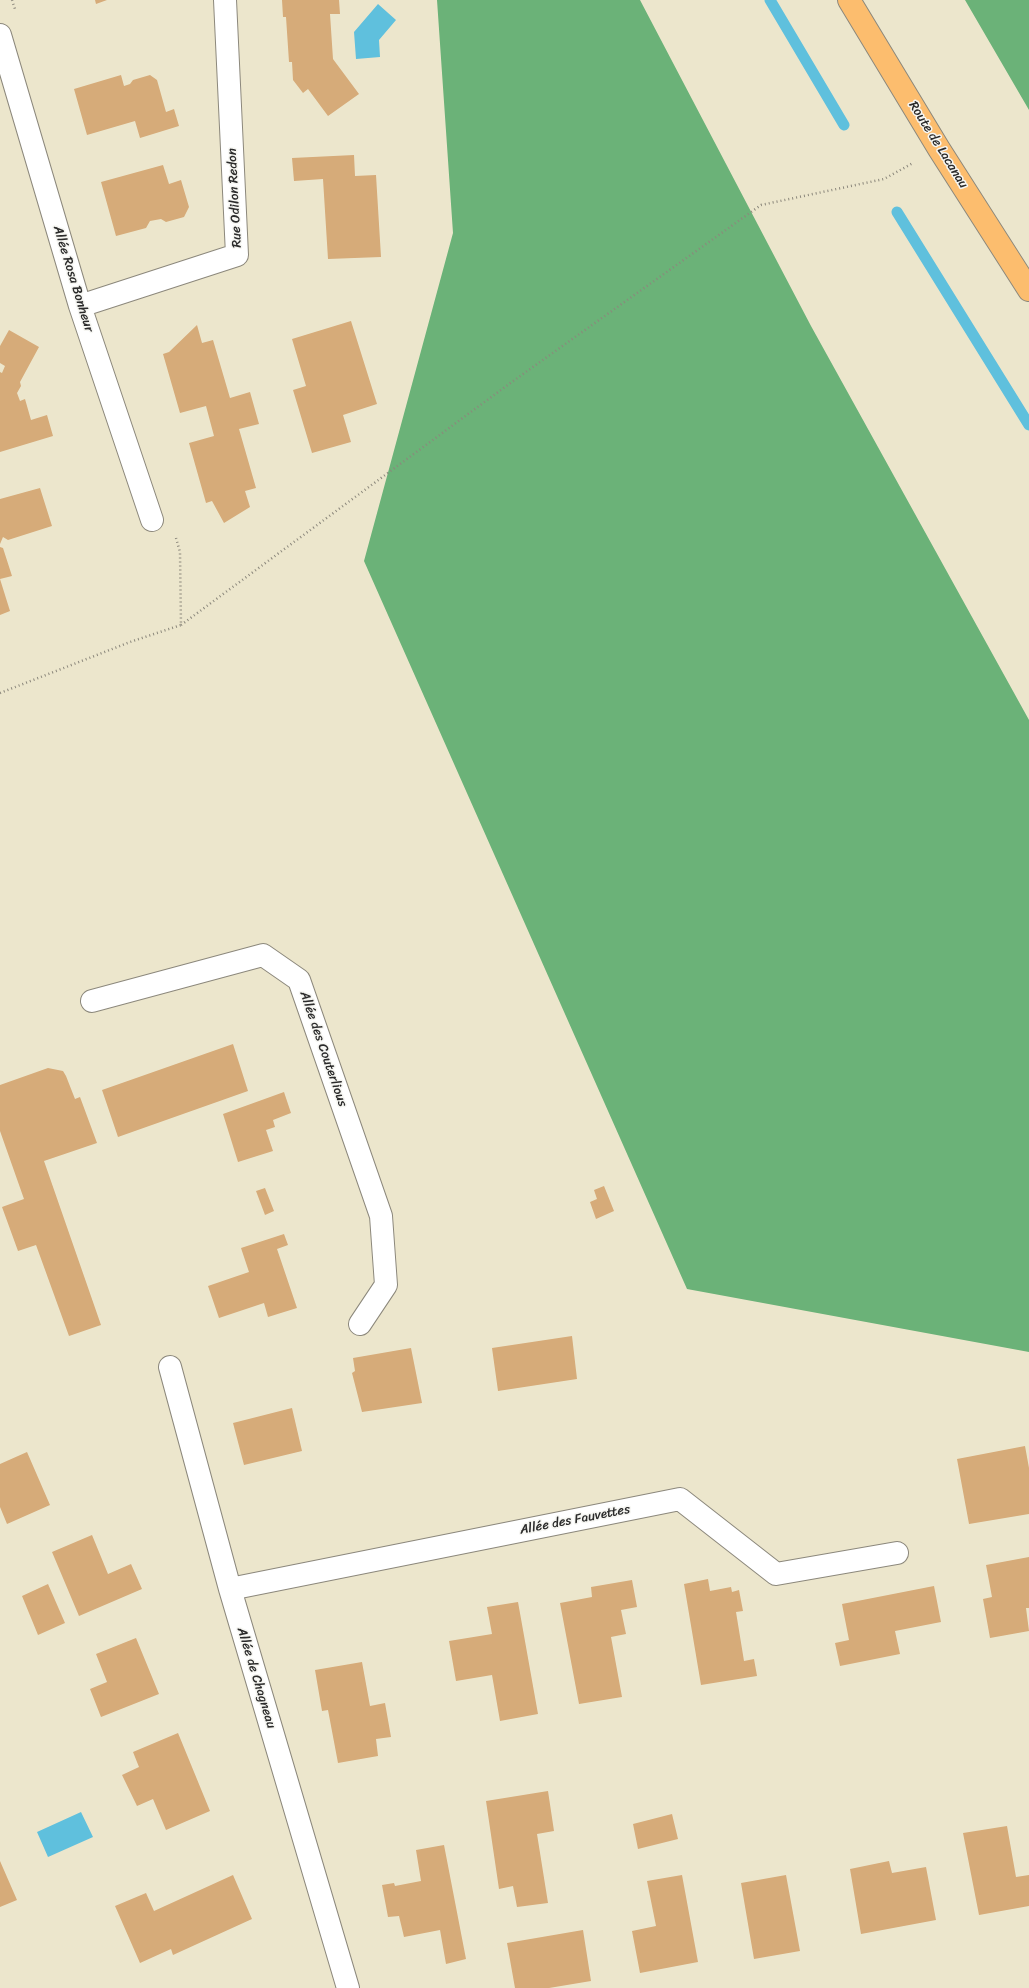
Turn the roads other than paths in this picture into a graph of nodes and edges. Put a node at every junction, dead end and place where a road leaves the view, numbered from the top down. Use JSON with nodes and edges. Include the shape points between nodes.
{"nodes":[{"id":1,"x":225,"y":0,"type":"edge"},
{"id":2,"x":849,"y":0,"type":"edge"},
{"id":3,"x":0,"y":35,"type":"edge"},
{"id":4,"x":1029,"y":290,"type":"edge"},
{"id":5,"x":80,"y":306,"type":"junction"},
{"id":6,"x":152,"y":520,"type":"dead end"},
{"id":7,"x":92,"y":1001,"type":"dead end"},
{"id":8,"x":360,"y":1324,"type":"dead end"},
{"id":9,"x":170,"y":1367,"type":"dead end"},
{"id":10,"x":897,"y":1553,"type":"dead end"},
{"id":11,"x":230,"y":1589,"type":"junction"},
{"id":12,"x":348,"y":1988,"type":"edge"}],
"edges":[{"from":1,"to":5,"type":"street","name":"Rue Odilon Redon","via":[[237,255]]},
{"from":2,"to":4,"type":"main road","name":"Route de Lacanau"},
{"from":3,"to":5,"type":"street","name":"Allée Rosa Bonheur"},
{"from":5,"to":6,"type":"street","name":"Allée Rosa Bonheur"},
{"from":7,"to":8,"type":"street","name":"Allée des Couterlious","via":[[263,956],[299,980],[381,1216],[386,1285]]},
{"from":9,"to":11,"type":"street","name":"Allée de Chagneau"},
{"from":10,"to":11,"type":"street","name":"Allée des Fauvettes","via":[[776,1574],[680,1499]]},
{"from":11,"to":12,"type":"street","name":"Allée de Chagneau"}]}
